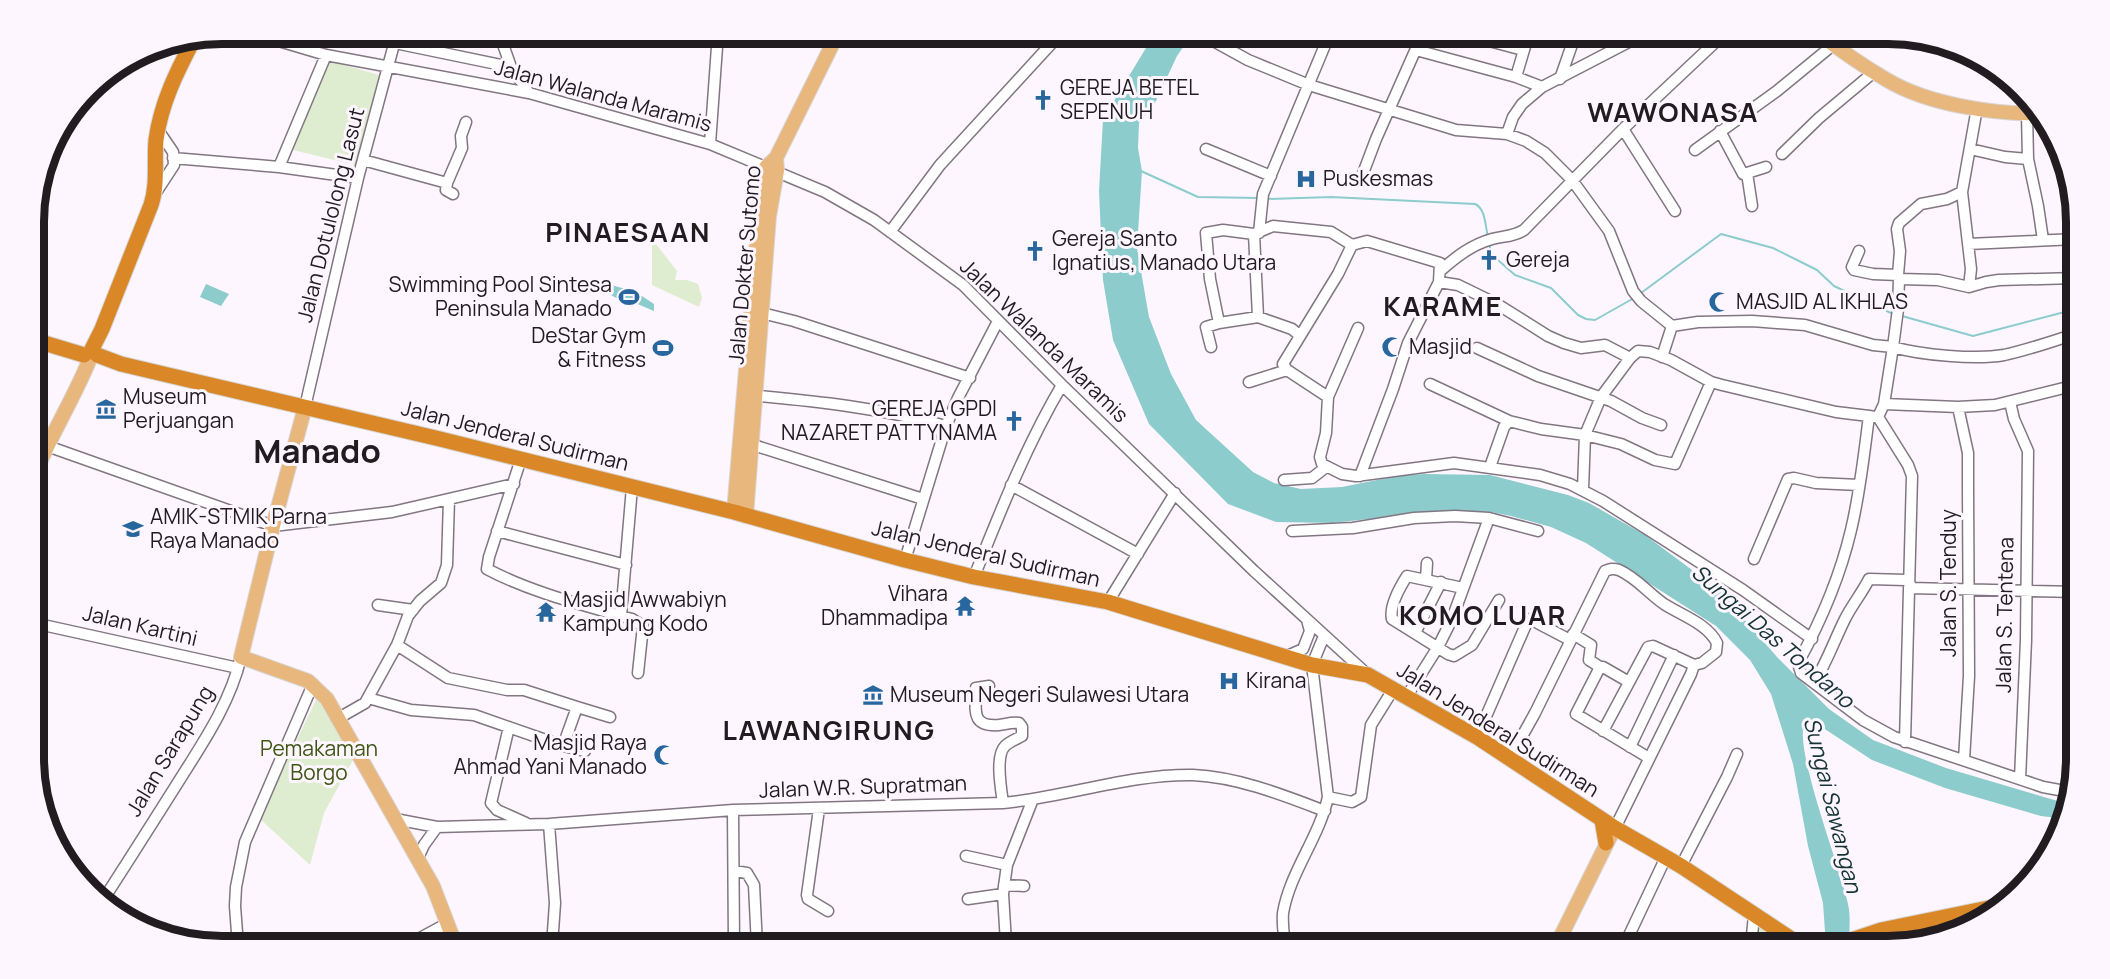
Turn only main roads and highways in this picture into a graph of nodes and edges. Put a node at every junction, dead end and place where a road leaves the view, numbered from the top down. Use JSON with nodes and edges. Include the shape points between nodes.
{"nodes":[{"id":1,"x":833,"y":44,"type":"edge"},
{"id":2,"x":1832,"y":44,"type":"edge"},
{"id":3,"x":190,"y":47,"type":"edge"},
{"id":4,"x":2030,"y":113,"type":"edge"},
{"id":5,"x":773,"y":165,"type":"junction"},
{"id":6,"x":44,"y":343,"type":"edge"},
{"id":7,"x":90,"y":355,"type":"junction"},
{"id":8,"x":750,"y":395,"type":"junction"},
{"id":9,"x":305,"y":407,"type":"junction"},
{"id":10,"x":51,"y":442,"type":"junction"},
{"id":11,"x":44,"y":456,"type":"edge"},
{"id":12,"x":44,"y":459,"type":"edge"},
{"id":13,"x":740,"y":514,"type":"junction"},
{"id":14,"x":1608,"y":824,"type":"junction"},
{"id":15,"x":1606,"y":843,"type":"joint"},
{"id":16,"x":1980,"y":910,"type":"edge"},
{"id":17,"x":1561,"y":935,"type":"edge"},
{"id":18,"x":1785,"y":935,"type":"edge"},
{"id":19,"x":1867,"y":935,"type":"edge"},
{"id":20,"x":452,"y":936,"type":"edge"}],
"edges":[{"from":1,"to":5,"type":"main road","name":"Jalan Dokter Sutomo"},
{"from":2,"to":4,"type":"main road","via":[[1874,72],[1941,102]]},
{"from":3,"to":7,"type":"highway","via":[[169,90],[157,138],[154,196]]},
{"from":5,"to":8,"type":"main road","name":"Jalan Dokter Sutomo","via":[[762,313]]},
{"from":5,"to":8,"type":"main road","via":[[756,251]]},
{"from":6,"to":7,"type":"highway","name":"Jalan Jenderal Sudirman"},
{"from":7,"to":9,"type":"highway","name":"Jalan Jenderal Sudirman"},
{"from":7,"to":10,"type":"main road"},
{"from":8,"to":13,"type":"main road","name":"Jalan Dokter Sutomo"},
{"from":9,"to":13,"type":"highway","name":"Jalan Jenderal Sudirman"},
{"from":9,"to":20,"type":"main road","name":"Jalan Sarapung","via":[[239,662],[267,665],[314,684],[327,699],[433,886]]},
{"from":10,"to":11,"type":"main road"},
{"from":10,"to":12,"type":"main road"},
{"from":13,"to":14,"type":"highway","name":"Jalan Jenderal Sudirman","via":[[974,577],[1108,602],[1312,665],[1368,675],[1477,737]]},
{"from":14,"to":15,"type":"highway"},
{"from":14,"to":18,"type":"highway","name":"Jalan Jenderal Sudirman","via":[[1681,866]]},
{"from":15,"to":17,"type":"main road"},
{"from":16,"to":19,"type":"highway"}]}
